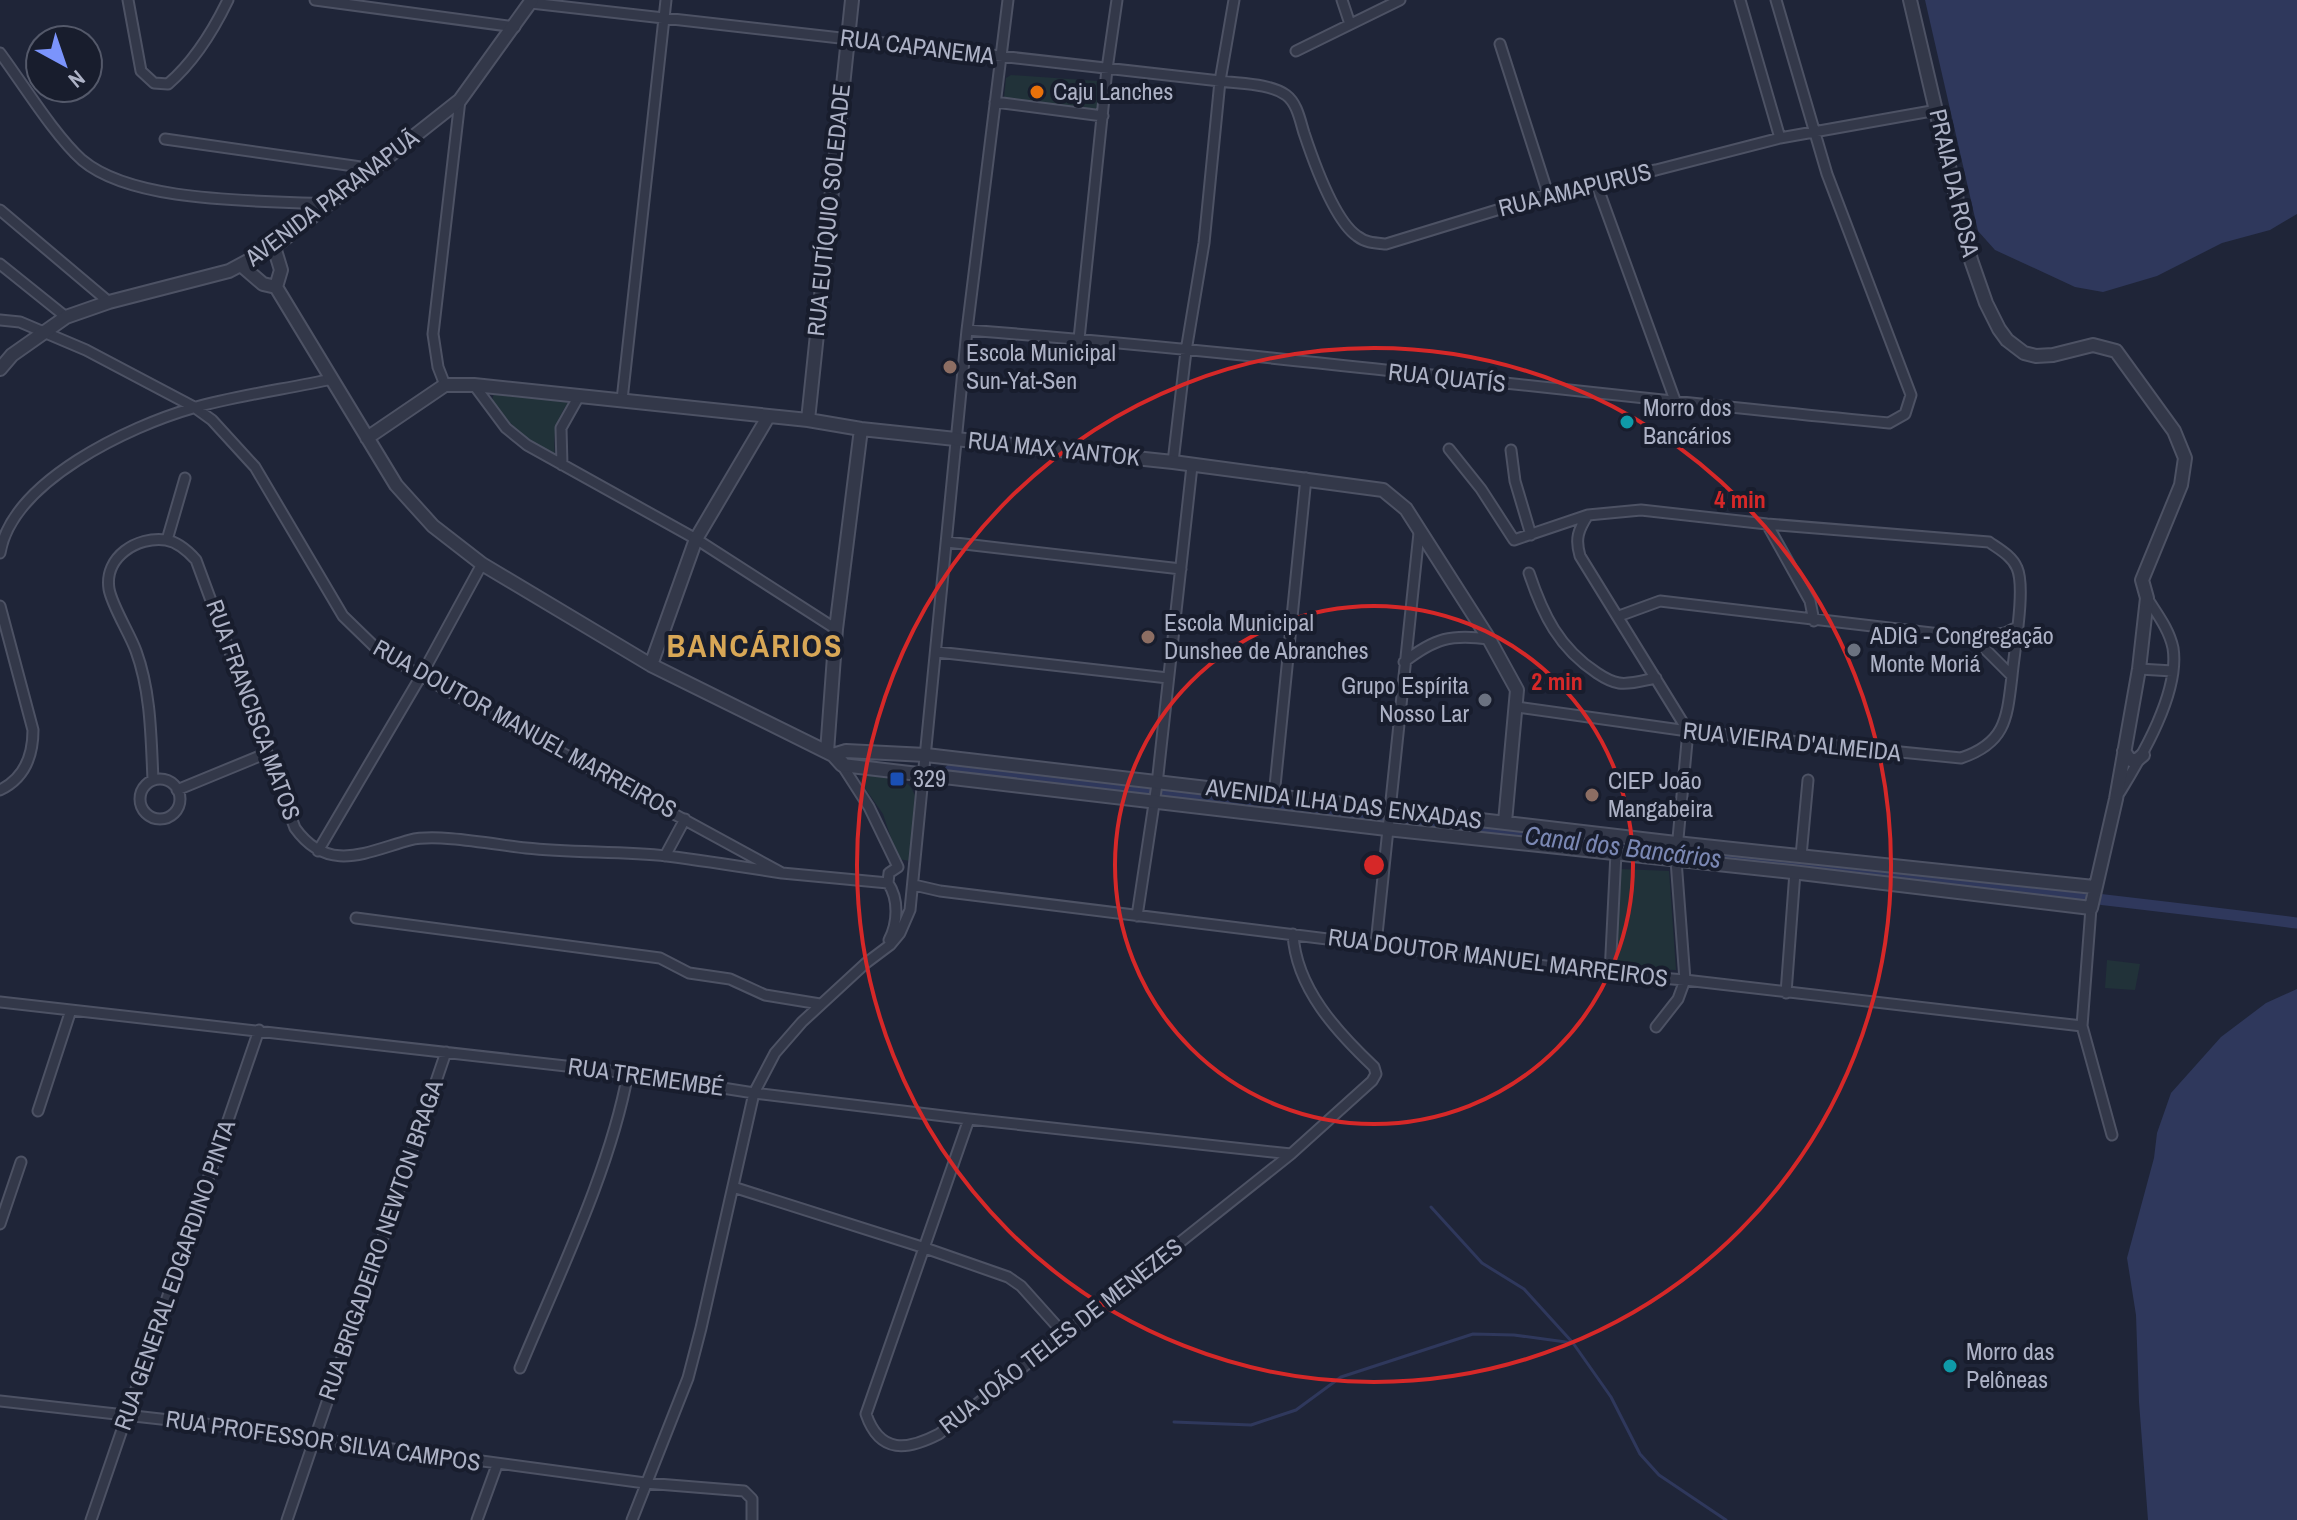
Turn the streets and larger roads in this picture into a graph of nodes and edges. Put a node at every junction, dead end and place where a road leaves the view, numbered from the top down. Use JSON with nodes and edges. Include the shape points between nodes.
{"nodes":[{"id":1,"x":128,"y":0,"type":"edge"},
{"id":2,"x":228,"y":0,"type":"edge"},
{"id":3,"x":315,"y":0,"type":"edge"},
{"id":4,"x":666,"y":0,"type":"edge"},
{"id":5,"x":852,"y":0,"type":"edge"},
{"id":6,"x":1008,"y":0,"type":"edge"},
{"id":7,"x":1117,"y":0,"type":"edge"},
{"id":8,"x":1234,"y":0,"type":"edge"},
{"id":9,"x":1342,"y":0,"type":"edge"},
{"id":10,"x":1400,"y":0,"type":"edge"},
{"id":11,"x":1740,"y":0,"type":"edge"},
{"id":12,"x":1776,"y":0,"type":"edge"},
{"id":13,"x":1910,"y":0,"type":"edge"},
{"id":14,"x":532,"y":2,"type":"edge"},
{"id":15,"x":663,"y":18,"type":"junction"},
{"id":16,"x":1350,"y":24,"type":"junction"},
{"id":17,"x":515,"y":27,"type":"junction"},
{"id":18,"x":847,"y":38,"type":"junction"},
{"id":19,"x":1500,"y":44,"type":"dead end"},
{"id":20,"x":1296,"y":51,"type":"dead end"},
{"id":21,"x":0,"y":53,"type":"edge"},
{"id":22,"x":1002,"y":58,"type":"junction"},
{"id":23,"x":1107,"y":69,"type":"junction"},
{"id":24,"x":1220,"y":81,"type":"junction"},
{"id":25,"x":460,"y":100,"type":"junction"},
{"id":26,"x":995,"y":102,"type":"junction"},
{"id":27,"x":1296,"y":108,"type":"joint"},
{"id":28,"x":1937,"y":110,"type":"junction"},
{"id":29,"x":1103,"y":116,"type":"junction"},
{"id":30,"x":1815,"y":131,"type":"junction"},
{"id":31,"x":1780,"y":138,"type":"junction"},
{"id":32,"x":165,"y":139,"type":"dead end"},
{"id":33,"x":375,"y":169,"type":"junction"},
{"id":34,"x":1595,"y":180,"type":"junction"},
{"id":35,"x":1548,"y":194,"type":"junction"},
{"id":36,"x":327,"y":204,"type":"junction"},
{"id":37,"x":0,"y":210,"type":"edge"},
{"id":38,"x":274,"y":247,"type":"junction"},
{"id":39,"x":0,"y":264,"type":"edge"},
{"id":40,"x":242,"y":266,"type":"junction"},
{"id":41,"x":276,"y":287,"type":"junction"},
{"id":42,"x":109,"y":302,"type":"junction"},
{"id":43,"x":66,"y":317,"type":"junction"},
{"id":44,"x":0,"y":320,"type":"edge"},
{"id":45,"x":967,"y":330,"type":"junction"},
{"id":46,"x":45,"y":331,"type":"junction"},
{"id":47,"x":1079,"y":339,"type":"junction"},
{"id":48,"x":1186,"y":351,"type":"junction"},
{"id":49,"x":0,"y":369,"type":"edge"},
{"id":50,"x":332,"y":379,"type":"junction"},
{"id":51,"x":445,"y":385,"type":"junction"},
{"id":52,"x":474,"y":385,"type":"junction"},
{"id":53,"x":579,"y":396,"type":"junction"},
{"id":54,"x":622,"y":400,"type":"junction"},
{"id":55,"x":1676,"y":403,"type":"junction"},
{"id":56,"x":194,"y":407,"type":"junction"},
{"id":57,"x":768,"y":417,"type":"junction"},
{"id":58,"x":808,"y":420,"type":"junction"},
{"id":59,"x":861,"y":429,"type":"junction"},
{"id":60,"x":367,"y":438,"type":"junction"},
{"id":61,"x":957,"y":438,"type":"junction"},
{"id":62,"x":1449,"y":449,"type":"dead end"},
{"id":63,"x":1511,"y":450,"type":"dead end"},
{"id":64,"x":1173,"y":462,"type":"junction"},
{"id":65,"x":562,"y":465,"type":"junction"},
{"id":66,"x":1192,"y":466,"type":"junction"},
{"id":67,"x":185,"y":478,"type":"dead end"},
{"id":68,"x":1306,"y":478,"type":"junction"},
{"id":69,"x":1588,"y":515,"type":"junction"},
{"id":70,"x":1767,"y":524,"type":"junction"},
{"id":71,"x":1419,"y":533,"type":"junction"},
{"id":72,"x":1531,"y":535,"type":"junction"},
{"id":73,"x":696,"y":539,"type":"junction"},
{"id":74,"x":167,"y":540,"type":"junction"},
{"id":75,"x":947,"y":542,"type":"junction"},
{"id":76,"x":0,"y":553,"type":"edge"},
{"id":77,"x":482,"y":564,"type":"junction"},
{"id":78,"x":1181,"y":569,"type":"junction"},
{"id":79,"x":1529,"y":573,"type":"dead end"},
{"id":80,"x":2147,"y":598,"type":"junction"},
{"id":81,"x":0,"y":606,"type":"edge"},
{"id":82,"x":1619,"y":616,"type":"junction"},
{"id":83,"x":1814,"y":621,"type":"junction"},
{"id":84,"x":2017,"y":627,"type":"junction"},
{"id":85,"x":836,"y":629,"type":"junction"},
{"id":86,"x":1974,"y":638,"type":"junction"},
{"id":87,"x":1489,"y":639,"type":"junction"},
{"id":88,"x":937,"y":652,"type":"junction"},
{"id":89,"x":1404,"y":662,"type":"junction"},
{"id":90,"x":651,"y":665,"type":"junction"},
{"id":91,"x":2139,"y":669,"type":"junction"},
{"id":92,"x":2173,"y":671,"type":"junction"},
{"id":93,"x":421,"y":676,"type":"junction"},
{"id":94,"x":2012,"y":676,"type":"junction"},
{"id":95,"x":1168,"y":678,"type":"junction"},
{"id":96,"x":1656,"y":678,"type":"junction"},
{"id":97,"x":1517,"y":707,"type":"junction"},
{"id":98,"x":1688,"y":731,"type":"junction"},
{"id":99,"x":2124,"y":751,"type":"junction"},
{"id":100,"x":267,"y":753,"type":"junction"},
{"id":101,"x":926,"y":755,"type":"junction"},
{"id":102,"x":2143,"y":755,"type":"junction"},
{"id":103,"x":837,"y":756,"type":"junction"},
{"id":104,"x":922,"y":775,"type":"junction"},
{"id":105,"x":153,"y":780,"type":"junction"},
{"id":106,"x":1808,"y":780,"type":"dead end"},
{"id":107,"x":1158,"y":783,"type":"junction"},
{"id":108,"x":0,"y":790,"type":"edge"},
{"id":109,"x":177,"y":790,"type":"junction"},
{"id":110,"x":1274,"y":796,"type":"junction"},
{"id":111,"x":2116,"y":799,"type":"junction"},
{"id":112,"x":1155,"y":802,"type":"junction"},
{"id":113,"x":685,"y":819,"type":"junction"},
{"id":114,"x":1388,"y":819,"type":"junction"},
{"id":115,"x":1505,"y":822,"type":"junction"},
{"id":116,"x":1676,"y":843,"type":"junction"},
{"id":117,"x":318,"y":851,"type":"junction"},
{"id":118,"x":1616,"y":853,"type":"junction"},
{"id":119,"x":665,"y":856,"type":"junction"},
{"id":120,"x":1801,"y":856,"type":"junction"},
{"id":121,"x":1676,"y":858,"type":"junction"},
{"id":122,"x":898,"y":867,"type":"junction"},
{"id":123,"x":1795,"y":872,"type":"junction"},
{"id":124,"x":782,"y":873,"type":"junction"},
{"id":125,"x":914,"y":883,"type":"junction"},
{"id":126,"x":891,"y":888,"type":"junction"},
{"id":127,"x":2094,"y":888,"type":"junction"},
{"id":128,"x":2091,"y":907,"type":"junction"},
{"id":129,"x":1137,"y":916,"type":"junction"},
{"id":130,"x":356,"y":918,"type":"dead end"},
{"id":131,"x":1293,"y":934,"type":"junction"},
{"id":132,"x":1376,"y":944,"type":"junction"},
{"id":133,"x":880,"y":953,"type":"junction"},
{"id":134,"x":1610,"y":974,"type":"junction"},
{"id":135,"x":1685,"y":980,"type":"junction"},
{"id":136,"x":1786,"y":993,"type":"junction"},
{"id":137,"x":0,"y":1002,"type":"edge"},
{"id":138,"x":820,"y":1004,"type":"junction"},
{"id":139,"x":71,"y":1010,"type":"junction"},
{"id":140,"x":2082,"y":1026,"type":"junction"},
{"id":141,"x":1656,"y":1027,"type":"dead end"},
{"id":142,"x":259,"y":1030,"type":"junction"},
{"id":143,"x":446,"y":1052,"type":"junction"},
{"id":144,"x":628,"y":1073,"type":"junction"},
{"id":145,"x":754,"y":1093,"type":"junction"},
{"id":146,"x":38,"y":1111,"type":"dead end"},
{"id":147,"x":969,"y":1119,"type":"junction"},
{"id":148,"x":2112,"y":1135,"type":"dead end"},
{"id":149,"x":1291,"y":1154,"type":"junction"},
{"id":150,"x":21,"y":1162,"type":"dead end"},
{"id":151,"x":733,"y":1187,"type":"junction"},
{"id":152,"x":0,"y":1224,"type":"edge"},
{"id":153,"x":925,"y":1248,"type":"junction"},
{"id":154,"x":1064,"y":1334,"type":"junction"},
{"id":155,"x":520,"y":1368,"type":"dead end"},
{"id":156,"x":0,"y":1401,"type":"edge"},
{"id":157,"x":127,"y":1415,"type":"junction"},
{"id":158,"x":314,"y":1439,"type":"junction"},
{"id":159,"x":497,"y":1465,"type":"junction"},
{"id":160,"x":645,"y":1483,"type":"junction"},
{"id":161,"x":91,"y":1520,"type":"edge"},
{"id":162,"x":287,"y":1520,"type":"edge"},
{"id":163,"x":477,"y":1520,"type":"edge"},
{"id":164,"x":632,"y":1520,"type":"edge"},
{"id":165,"x":752,"y":1520,"type":"edge"}],
"edges":[{"from":1,"to":2,"type":"street","via":[[141,71],[154,83],[168,84],[185,69]]},
{"from":3,"to":17,"type":"street"},
{"from":4,"to":15,"type":"street"},
{"from":5,"to":18,"type":"street","name":"RUA EUTÍQUIO SOLEDADE"},
{"from":6,"to":22,"type":"street"},
{"from":7,"to":23,"type":"street"},
{"from":8,"to":24,"type":"street"},
{"from":9,"to":16,"type":"street"},
{"from":10,"to":16,"type":"street"},
{"from":11,"to":31,"type":"street"},
{"from":12,"to":30,"type":"street"},
{"from":13,"to":28,"type":"street","name":"PRAIA DA ROSA"},
{"from":14,"to":15,"type":"street","name":"RUA CAPANEMA"},
{"from":14,"to":17,"type":"street","name":"AVENIDA PARANAPUÃ"},
{"from":15,"to":18,"type":"street","name":"RUA CAPANEMA"},
{"from":15,"to":54,"type":"street"},
{"from":16,"to":20,"type":"street"},
{"from":17,"to":25,"type":"street","name":"AVENIDA PARANAPUÃ"},
{"from":18,"to":22,"type":"street","name":"RUA CAPANEMA"},
{"from":18,"to":58,"type":"street","name":"RUA EUTÍQUIO SOLEDADE"},
{"from":19,"to":35,"type":"street"},
{"from":21,"to":36,"type":"street","via":[[66,142],[111,178],[203,196]]},
{"from":22,"to":23,"type":"street","name":"RUA CAPANEMA"},
{"from":22,"to":26,"type":"street"},
{"from":23,"to":24,"type":"street","name":"RUA CAPANEMA"},
{"from":23,"to":29,"type":"street"},
{"from":24,"to":27,"type":"street","name":"RUA CAPANEMA","via":[[1278,90]]},
{"from":24,"to":48,"type":"street","via":[[1204,243]]},
{"from":25,"to":33,"type":"street","name":"AVENIDA PARANAPUÃ"},
{"from":25,"to":51,"type":"street","via":[[433,334]]},
{"from":26,"to":29,"type":"street"},
{"from":26,"to":45,"type":"street"},
{"from":27,"to":35,"type":"street","name":"RUA AMAPURUS","via":[[1314,163],[1343,223],[1371,243],[1386,244]]},
{"from":28,"to":30,"type":"street","name":"RUA AMAPURUS"},
{"from":28,"to":80,"type":"street","name":"PRAIA DA ROSA","via":[[1971,260],[2007,340],[2024,353],[2053,355],[2093,345],[2116,351],[2178,438],[2185,471],[2142,580]]},
{"from":29,"to":47,"type":"street"},
{"from":30,"to":31,"type":"street","name":"RUA AMAPURUS"},
{"from":30,"to":55,"type":"street","name":"RUA QUATÍS","via":[[1911,395],[1905,414],[1889,423]]},
{"from":31,"to":34,"type":"street","name":"RUA AMAPURUS"},
{"from":32,"to":33,"type":"street"},
{"from":33,"to":36,"type":"street","name":"AVENIDA PARANAPUÃ"},
{"from":34,"to":35,"type":"street","name":"RUA AMAPURUS"},
{"from":34,"to":55,"type":"street"},
{"from":36,"to":38,"type":"street","name":"AVENIDA PARANAPUÃ"},
{"from":37,"to":42,"type":"street"},
{"from":38,"to":40,"type":"street","name":"AVENIDA PARANAPUÃ"},
{"from":38,"to":41,"type":"street","via":[[281,270]]},
{"from":39,"to":43,"type":"street"},
{"from":40,"to":41,"type":"street","via":[[263,284]]},
{"from":40,"to":42,"type":"street","name":"AVENIDA PARANAPUÃ"},
{"from":41,"to":50,"type":"street"},
{"from":42,"to":43,"type":"street","name":"AVENIDA PARANAPUÃ"},
{"from":43,"to":46,"type":"street","name":"AVENIDA PARANAPUÃ"},
{"from":44,"to":46,"type":"street","name":"RUA DOUTOR MANUEL MARREIROS"},
{"from":45,"to":47,"type":"street","name":"RUA QUATÍS"},
{"from":45,"to":61,"type":"street"},
{"from":46,"to":49,"type":"street","name":"AVENIDA PARANAPUÃ"},
{"from":46,"to":56,"type":"street","name":"RUA DOUTOR MANUEL MARREIROS"},
{"from":47,"to":48,"type":"street","name":"RUA QUATÍS"},
{"from":48,"to":55,"type":"street","name":"RUA QUATÍS"},
{"from":48,"to":64,"type":"street"},
{"from":50,"to":56,"type":"street"},
{"from":50,"to":60,"type":"street"},
{"from":51,"to":52,"type":"street","name":"RUA MAX YANTOK"},
{"from":51,"to":60,"type":"street"},
{"from":52,"to":53,"type":"street","name":"RUA MAX YANTOK"},
{"from":52,"to":65,"type":"street","via":[[506,428]]},
{"from":53,"to":54,"type":"street","name":"RUA MAX YANTOK"},
{"from":53,"to":65,"type":"street","via":[[561,428]]},
{"from":54,"to":57,"type":"street","name":"RUA MAX YANTOK"},
{"from":56,"to":76,"type":"street","via":[[129,430],[52,478],[12,521]]},
{"from":56,"to":93,"type":"street","name":"RUA DOUTOR MANUEL MARREIROS","via":[[255,467],[343,616],[378,650]]},
{"from":57,"to":58,"type":"street","name":"RUA MAX YANTOK"},
{"from":57,"to":73,"type":"street"},
{"from":58,"to":59,"type":"street","name":"RUA MAX YANTOK"},
{"from":59,"to":61,"type":"street","name":"RUA MAX YANTOK"},
{"from":59,"to":85,"type":"street"},
{"from":60,"to":77,"type":"street","via":[[396,485],[424,516]]},
{"from":61,"to":64,"type":"street","name":"RUA MAX YANTOK"},
{"from":61,"to":75,"type":"street"},
{"from":62,"to":72,"type":"street","name":"RUA VIEIRA D'ALMEIDA","via":[[1514,540]]},
{"from":63,"to":72,"type":"street"},
{"from":64,"to":66,"type":"street","name":"RUA MAX YANTOK"},
{"from":65,"to":73,"type":"street"},
{"from":66,"to":68,"type":"street","name":"RUA MAX YANTOK"},
{"from":66,"to":78,"type":"street"},
{"from":67,"to":74,"type":"street"},
{"from":68,"to":71,"type":"street","name":"RUA MAX YANTOK","via":[[1383,490],[1400,502]]},
{"from":68,"to":110,"type":"street"},
{"from":69,"to":70,"type":"street","name":"RUA VIEIRA D'ALMEIDA","via":[[1641,510]]},
{"from":69,"to":72,"type":"street","name":"RUA VIEIRA D'ALMEIDA"},
{"from":69,"to":82,"type":"street","via":[[1576,542],[1580,556]]},
{"from":70,"to":83,"type":"street","via":[[1810,601]]},
{"from":70,"to":84,"type":"street","name":"RUA VIEIRA D'ALMEIDA","via":[[1989,542],[2018,569]]},
{"from":71,"to":87,"type":"street","name":"RUA MAX YANTOK"},
{"from":71,"to":89,"type":"street"},
{"from":73,"to":85,"type":"street"},
{"from":73,"to":90,"type":"street"},
{"from":74,"to":100,"type":"street","name":"RUA FRANCISCA MATOS","via":[[196,560]]},
{"from":74,"to":105,"type":"street","via":[[142,541],[120,553],[111,567],[109,589],[146,688]]},
{"from":75,"to":78,"type":"street"},
{"from":75,"to":88,"type":"street"},
{"from":77,"to":90,"type":"street"},
{"from":77,"to":93,"type":"street"},
{"from":78,"to":95,"type":"street"},
{"from":79,"to":96,"type":"street","via":[[1543,613],[1560,641],[1584,664],[1620,683]]},
{"from":80,"to":91,"type":"street"},
{"from":80,"to":92,"type":"street","via":[[2168,632]]},
{"from":81,"to":108,"type":"street","via":[[33,746],[27,766]]},
{"from":82,"to":83,"type":"street","via":[[1660,601]]},
{"from":82,"to":96,"type":"street"},
{"from":83,"to":86,"type":"street"},
{"from":84,"to":86,"type":"street"},
{"from":84,"to":94,"type":"street","name":"RUA VIEIRA D'ALMEIDA"},
{"from":85,"to":103,"type":"street"},
{"from":86,"to":94,"type":"street"},
{"from":87,"to":89,"type":"street","via":[[1445,637]]},
{"from":87,"to":97,"type":"street","name":"RUA MAX YANTOK","via":[[1512,676]]},
{"from":88,"to":95,"type":"street"},
{"from":88,"to":101,"type":"street"},
{"from":89,"to":114,"type":"street"},
{"from":90,"to":103,"type":"street"},
{"from":91,"to":92,"type":"street"},
{"from":91,"to":99,"type":"street"},
{"from":92,"to":102,"type":"street"},
{"from":93,"to":113,"type":"street","name":"RUA DOUTOR MANUEL MARREIROS"},
{"from":93,"to":117,"type":"street"},
{"from":94,"to":98,"type":"street","name":"RUA VIEIRA D'ALMEIDA","via":[[2007,718],[1996,738],[1961,758]]},
{"from":95,"to":107,"type":"street"},
{"from":96,"to":98,"type":"street"},
{"from":97,"to":98,"type":"street","name":"RUA VIEIRA D'ALMEIDA"},
{"from":97,"to":115,"type":"street","name":"RUA MAX YANTOK"},
{"from":98,"to":116,"type":"street"},
{"from":99,"to":102,"type":"street","via":[[2130,760]]},
{"from":99,"to":111,"type":"street"},
{"from":100,"to":109,"type":"street"},
{"from":100,"to":117,"type":"street","name":"RUA FRANCISCA MATOS","via":[[295,828]]},
{"from":101,"to":103,"type":"street","name":"AVENIDA ILHA DAS ENXADAS"},
{"from":101,"to":104,"type":"street"},
{"from":101,"to":107,"type":"street","name":"AVENIDA ILHA DAS ENXADAS"},
{"from":102,"to":111,"type":"street"},
{"from":103,"to":104,"type":"street","name":"AVENIDA ILHA DAS ENXADAS"},
{"from":103,"to":122,"type":"street"},
{"from":104,"to":112,"type":"street","name":"AVENIDA ILHA DAS ENXADAS"},
{"from":104,"to":125,"type":"street"},
{"from":105,"to":109,"type":"street","via":[[169,781]]},
{"from":105,"to":109,"type":"street","via":[[141,792],[140,803],[155,819],[176,811]]},
{"from":106,"to":120,"type":"street"},
{"from":107,"to":110,"type":"street","name":"AVENIDA ILHA DAS ENXADAS"},
{"from":107,"to":112,"type":"street"},
{"from":110,"to":114,"type":"street","name":"AVENIDA ILHA DAS ENXADAS"},
{"from":111,"to":127,"type":"street"},
{"from":112,"to":114,"type":"street","name":"AVENIDA ILHA DAS ENXADAS"},
{"from":112,"to":129,"type":"street"},
{"from":113,"to":119,"type":"street"},
{"from":113,"to":124,"type":"street","name":"RUA DOUTOR MANUEL MARREIROS"},
{"from":114,"to":115,"type":"street","name":"AVENIDA ILHA DAS ENXADAS"},
{"from":114,"to":118,"type":"street","name":"AVENIDA ILHA DAS ENXADAS"},
{"from":114,"to":132,"type":"street"},
{"from":115,"to":116,"type":"street","name":"AVENIDA ILHA DAS ENXADAS"},
{"from":116,"to":120,"type":"street","name":"AVENIDA ILHA DAS ENXADAS"},
{"from":116,"to":121,"type":"street"},
{"from":117,"to":119,"type":"street","via":[[341,857],[413,839]]},
{"from":118,"to":121,"type":"street","name":"AVENIDA ILHA DAS ENXADAS"},
{"from":118,"to":134,"type":"street"},
{"from":119,"to":124,"type":"street"},
{"from":120,"to":127,"type":"street","name":"AVENIDA ILHA DAS ENXADAS"},
{"from":121,"to":123,"type":"street","name":"AVENIDA ILHA DAS ENXADAS"},
{"from":121,"to":135,"type":"street"},
{"from":122,"to":125,"type":"street","via":[[909,868]]},
{"from":122,"to":126,"type":"street","via":[[889,873]]},
{"from":123,"to":128,"type":"street","name":"AVENIDA ILHA DAS ENXADAS"},
{"from":123,"to":136,"type":"street"},
{"from":124,"to":126,"type":"street","name":"RUA DOUTOR MANUEL MARREIROS"},
{"from":125,"to":126,"type":"street","via":[[904,894]]},
{"from":125,"to":129,"type":"street","name":"RUA DOUTOR MANUEL MARREIROS","via":[[940,891]]},
{"from":125,"to":133,"type":"street","via":[[904,925]]},
{"from":126,"to":133,"type":"street","via":[[896,924]]},
{"from":127,"to":128,"type":"street"},
{"from":128,"to":140,"type":"street"},
{"from":129,"to":131,"type":"street","name":"RUA DOUTOR MANUEL MARREIROS"},
{"from":130,"to":138,"type":"street","via":[[660,958],[689,973],[730,979],[765,995]]},
{"from":131,"to":132,"type":"street","name":"RUA DOUTOR MANUEL MARREIROS"},
{"from":131,"to":149,"type":"street","name":"RUA JOÃO TELES DE MENEZES","via":[[1300,971],[1316,998],[1340,1035],[1376,1074]]},
{"from":132,"to":134,"type":"street","name":"RUA DOUTOR MANUEL MARREIROS"},
{"from":133,"to":138,"type":"street"},
{"from":134,"to":135,"type":"street","name":"RUA DOUTOR MANUEL MARREIROS"},
{"from":135,"to":136,"type":"street","name":"RUA DOUTOR MANUEL MARREIROS"},
{"from":135,"to":141,"type":"street","via":[[1678,999]]},
{"from":136,"to":140,"type":"street","name":"RUA DOUTOR MANUEL MARREIROS"},
{"from":137,"to":139,"type":"street","name":"RUA TREMEMBÉ"},
{"from":138,"to":145,"type":"street","via":[[775,1053]]},
{"from":139,"to":142,"type":"street","name":"RUA TREMEMBÉ"},
{"from":139,"to":146,"type":"street"},
{"from":140,"to":148,"type":"street"},
{"from":142,"to":143,"type":"street","name":"RUA TREMEMBÉ"},
{"from":142,"to":157,"type":"street","name":"RUA GENERAL EDGARDINO PINTA"},
{"from":143,"to":144,"type":"street","name":"RUA TREMEMBÉ"},
{"from":143,"to":158,"type":"street","name":"RUA BRIGADEIRO NEWTON BRAGA"},
{"from":144,"to":145,"type":"street","name":"RUA TREMEMBÉ"},
{"from":144,"to":155,"type":"street","via":[[621,1111],[595,1185]]},
{"from":145,"to":147,"type":"street","name":"RUA TREMEMBÉ"},
{"from":145,"to":151,"type":"street"},
{"from":147,"to":149,"type":"street","name":"RUA TREMEMBÉ"},
{"from":147,"to":153,"type":"street","name":"RUA JOÃO TELES DE MENEZES"},
{"from":149,"to":154,"type":"street","name":"RUA JOÃO TELES DE MENEZES"},
{"from":150,"to":152,"type":"street"},
{"from":151,"to":153,"type":"street"},
{"from":151,"to":160,"type":"street","via":[[688,1378]]},
{"from":153,"to":154,"type":"street","via":[[1015,1280]]},
{"from":153,"to":154,"type":"street","name":"RUA JOÃO TELES DE MENEZES","via":[[866,1414],[888,1444],[916,1446],[939,1434]]},
{"from":156,"to":157,"type":"street","name":"RUA PROFESSOR SILVA CAMPOS"},
{"from":157,"to":158,"type":"street","name":"RUA PROFESSOR SILVA CAMPOS"},
{"from":157,"to":161,"type":"street","name":"RUA GENERAL EDGARDINO PINTA"},
{"from":158,"to":159,"type":"street","name":"RUA PROFESSOR SILVA CAMPOS"},
{"from":158,"to":162,"type":"street","name":"RUA BRIGADEIRO NEWTON BRAGA"},
{"from":159,"to":160,"type":"street","name":"RUA PROFESSOR SILVA CAMPOS"},
{"from":159,"to":163,"type":"street"},
{"from":160,"to":164,"type":"street"},
{"from":160,"to":165,"type":"street","name":"RUA PROFESSOR SILVA CAMPOS","via":[[744,1491],[752,1499]]}]}
